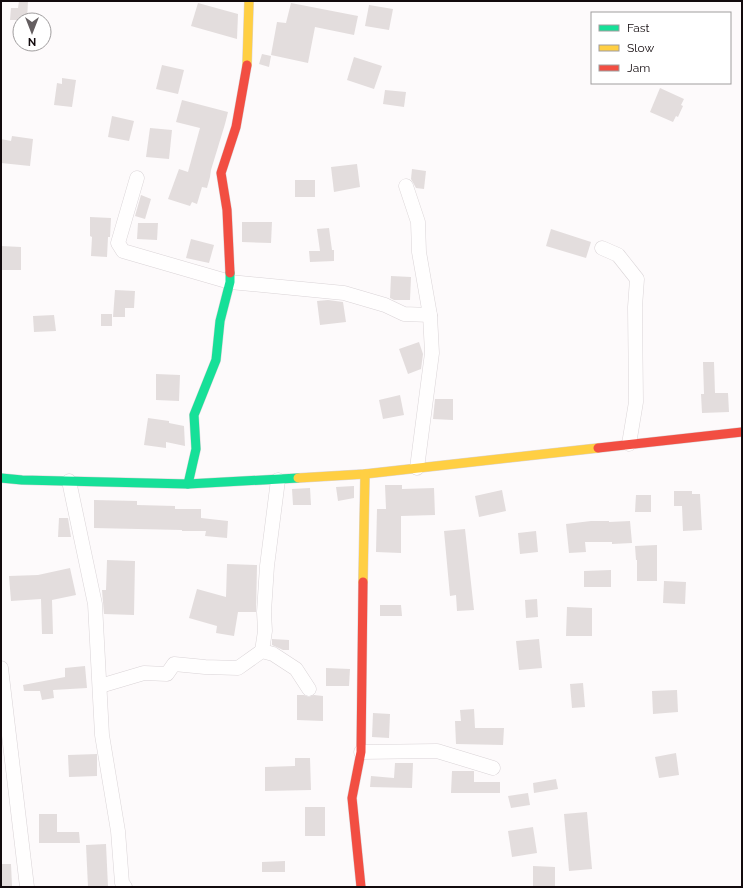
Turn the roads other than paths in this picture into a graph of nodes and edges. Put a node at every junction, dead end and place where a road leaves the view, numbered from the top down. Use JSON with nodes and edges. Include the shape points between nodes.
{"nodes":[{"id":1,"x":249,"y":1,"type":"edge"},
{"id":2,"x":137,"y":178,"type":"dead end"},
{"id":3,"x":406,"y":186,"type":"dead end"},
{"id":4,"x":602,"y":248,"type":"dead end"},
{"id":5,"x":230,"y":282,"type":"junction"},
{"id":6,"x":430,"y":316,"type":"junction"},
{"id":7,"x":742,"y":432,"type":"edge"},
{"id":8,"x":629,"y":444,"type":"junction"},
{"id":9,"x":417,"y":468,"type":"junction"},
{"id":10,"x":365,"y":474,"type":"junction"},
{"id":11,"x":1,"y":478,"type":"edge"},
{"id":12,"x":278,"y":480,"type":"junction"},
{"id":13,"x":69,"y":481,"type":"junction"},
{"id":14,"x":188,"y":484,"type":"junction"},
{"id":15,"x":262,"y":651,"type":"junction"},
{"id":16,"x":1,"y":668,"type":"edge"},
{"id":17,"x":100,"y":686,"type":"junction"},
{"id":18,"x":309,"y":690,"type":"dead end"},
{"id":19,"x":361,"y":752,"type":"junction"},
{"id":20,"x":493,"y":768,"type":"dead end"},
{"id":21,"x":27,"y":887,"type":"edge"},
{"id":22,"x":125,"y":887,"type":"edge"},
{"id":23,"x":361,"y":887,"type":"edge"}],
"edges":[{"from":1,"to":5,"type":"street","via":[[247,68],[236,127],[221,173],[227,210]]},
{"from":2,"to":5,"type":"street","via":[[118,243],[123,251]]},
{"from":3,"to":6,"type":"street","via":[[418,222],[418,252]]},
{"from":4,"to":8,"type":"street","via":[[618,255],[637,279],[636,402]]},
{"from":5,"to":6,"type":"street","via":[[344,293],[385,305],[404,314]]},
{"from":5,"to":14,"type":"street","via":[[220,321],[216,360],[194,415],[196,449]]},
{"from":6,"to":9,"type":"street","via":[[432,353]]},
{"from":7,"to":8,"type":"street"},
{"from":8,"to":9,"type":"street"},
{"from":9,"to":10,"type":"street"},
{"from":10,"to":12,"type":"street"},
{"from":10,"to":19,"type":"street"},
{"from":11,"to":13,"type":"street"},
{"from":12,"to":14,"type":"street"},
{"from":12,"to":15,"type":"street","via":[[267,566]]},
{"from":13,"to":14,"type":"street"},
{"from":13,"to":17,"type":"street","via":[[95,604]]},
{"from":15,"to":17,"type":"street","via":[[238,668],[174,664],[167,674],[144,673]]},
{"from":15,"to":18,"type":"street","via":[[273,654],[296,669]]},
{"from":16,"to":21,"type":"street"},
{"from":17,"to":22,"type":"street","via":[[102,735],[118,831],[122,883]]},
{"from":19,"to":20,"type":"street","via":[[437,751]]},
{"from":19,"to":23,"type":"street","via":[[352,798]]}]}
